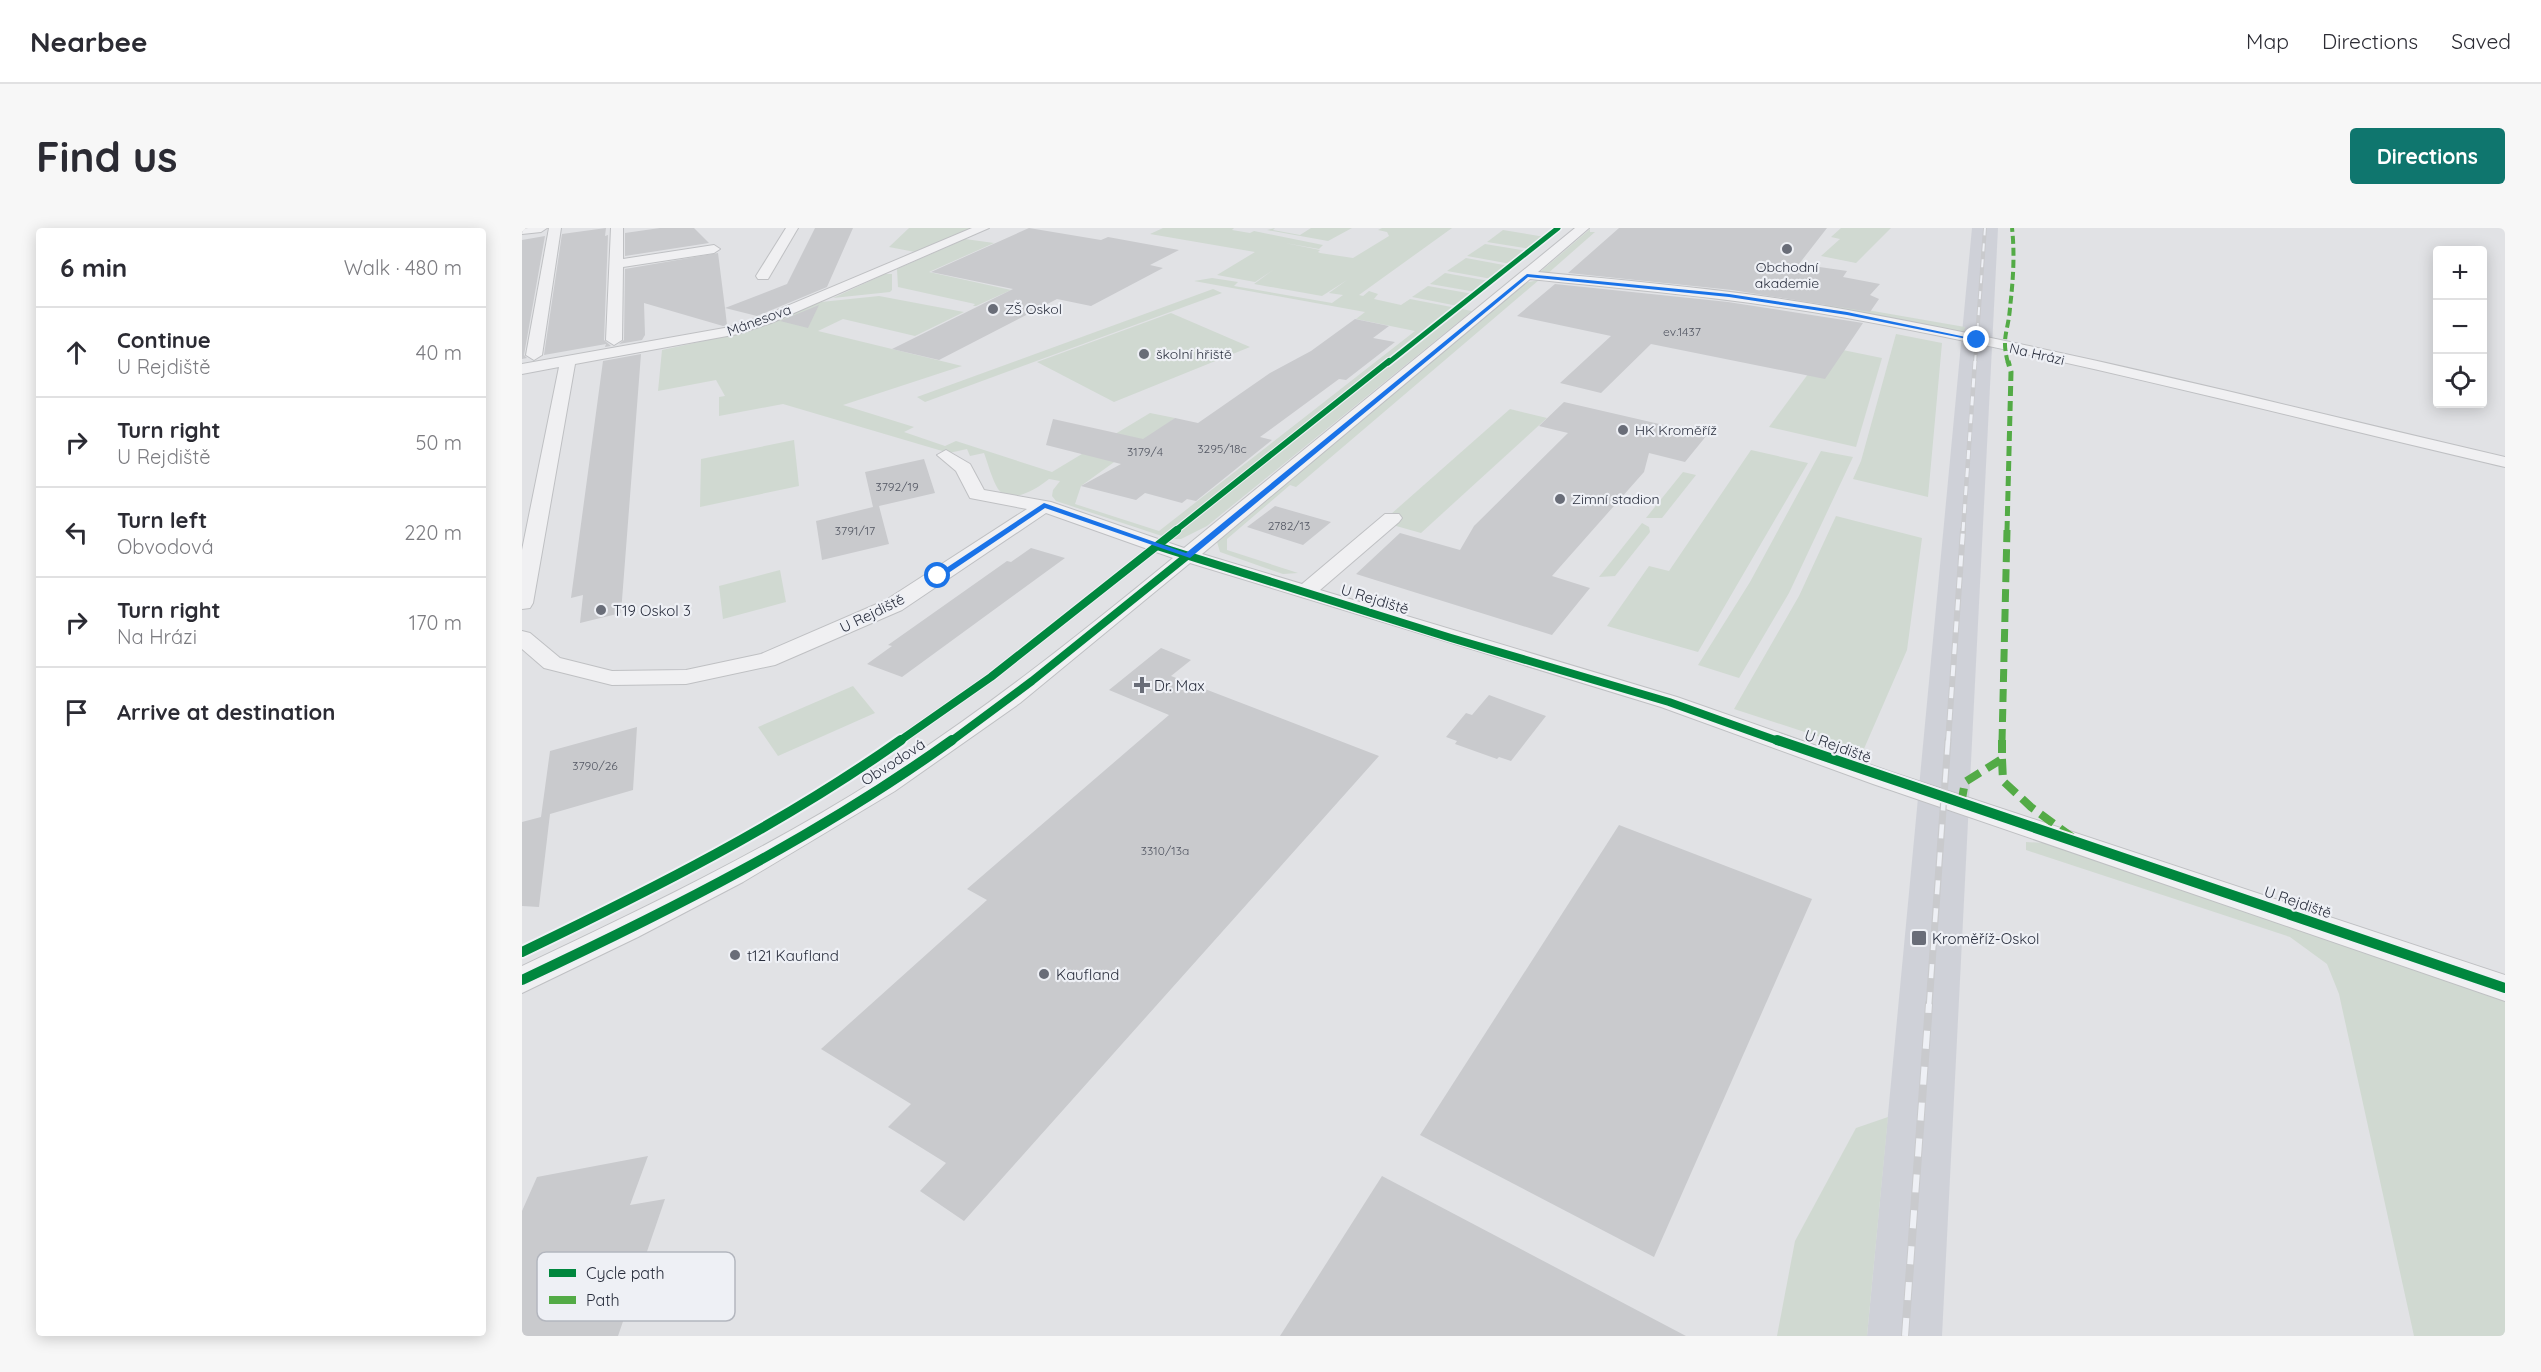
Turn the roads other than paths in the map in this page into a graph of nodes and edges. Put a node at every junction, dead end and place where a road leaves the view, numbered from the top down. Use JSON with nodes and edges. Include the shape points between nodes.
{"nodes":[{"id":1,"x":541,"y":228,"type":"edge"},
{"id":2,"x":555,"y":228,"type":"edge"},
{"id":3,"x":617,"y":228,"type":"edge"},
{"id":4,"x":792,"y":228,"type":"edge"},
{"id":5,"x":983,"y":228,"type":"edge"},
{"id":6,"x":1583,"y":228,"type":"edge"},
{"id":7,"x":522,"y":230,"type":"edge"},
{"id":8,"x":714,"y":249,"type":"dead end"},
{"id":9,"x":618,"y":264,"type":"junction"},
{"id":10,"x":1527,"y":275,"type":"junction"},
{"id":11,"x":763,"y":276,"type":"dead end"},
{"id":12,"x":614,"y":340,"type":"dead end"},
{"id":13,"x":534,"y":355,"type":"dead end"},
{"id":14,"x":568,"y":362,"type":"junction"},
{"id":15,"x":522,"y":369,"type":"edge"},
{"id":16,"x":946,"y":454,"type":"dead end"},
{"id":17,"x":2505,"y":462,"type":"edge"},
{"id":18,"x":1044,"y":506,"type":"junction"},
{"id":19,"x":1392,"y":518,"type":"dead end"},
{"id":20,"x":530,"y":523,"type":"edge"},
{"id":21,"x":1187,"y":556,"type":"junction"},
{"id":22,"x":1305,"y":592,"type":"junction"},
{"id":23,"x":522,"y":603,"type":"edge"},
{"id":24,"x":522,"y":638,"type":"edge"},
{"id":25,"x":522,"y":980,"type":"edge"},
{"id":26,"x":2505,"y":988,"type":"edge"}],
"edges":[{"from":1,"to":7,"type":"street"},
{"from":2,"to":13,"type":"street"},
{"from":3,"to":9,"type":"street","via":[[622,246]]},
{"from":4,"to":11,"type":"street"},
{"from":5,"to":14,"type":"street","name":"Mánesova","via":[[766,320],[714,336]]},
{"from":6,"to":10,"type":"street","name":"Obvodová"},
{"from":8,"to":9,"type":"street"},
{"from":9,"to":12,"type":"street","via":[[622,281]]},
{"from":10,"to":17,"type":"street","name":"Na Hrázi","via":[[1718,294],[1847,314]]},
{"from":10,"to":21,"type":"street","name":"Obvodová"},
{"from":14,"to":15,"type":"street","name":"Mánesova"},
{"from":14,"to":20,"type":"street"},
{"from":16,"to":18,"type":"street","via":[[964,468],[977,494]]},
{"from":18,"to":21,"type":"street","name":"U Rejdiště"},
{"from":18,"to":24,"type":"street","name":"U Rejdiště","via":[[894,605],[766,660],[686,677],[612,678],[552,663]]},
{"from":19,"to":22,"type":"street"},
{"from":20,"to":23,"type":"street"},
{"from":21,"to":22,"type":"street","name":"U Rejdiště"},
{"from":21,"to":25,"type":"street","name":"Obvodová","via":[[1022,689],[935,753],[797,841],[680,904]]},
{"from":22,"to":26,"type":"street","name":"U Rejdiště","via":[[1669,702]]}]}
